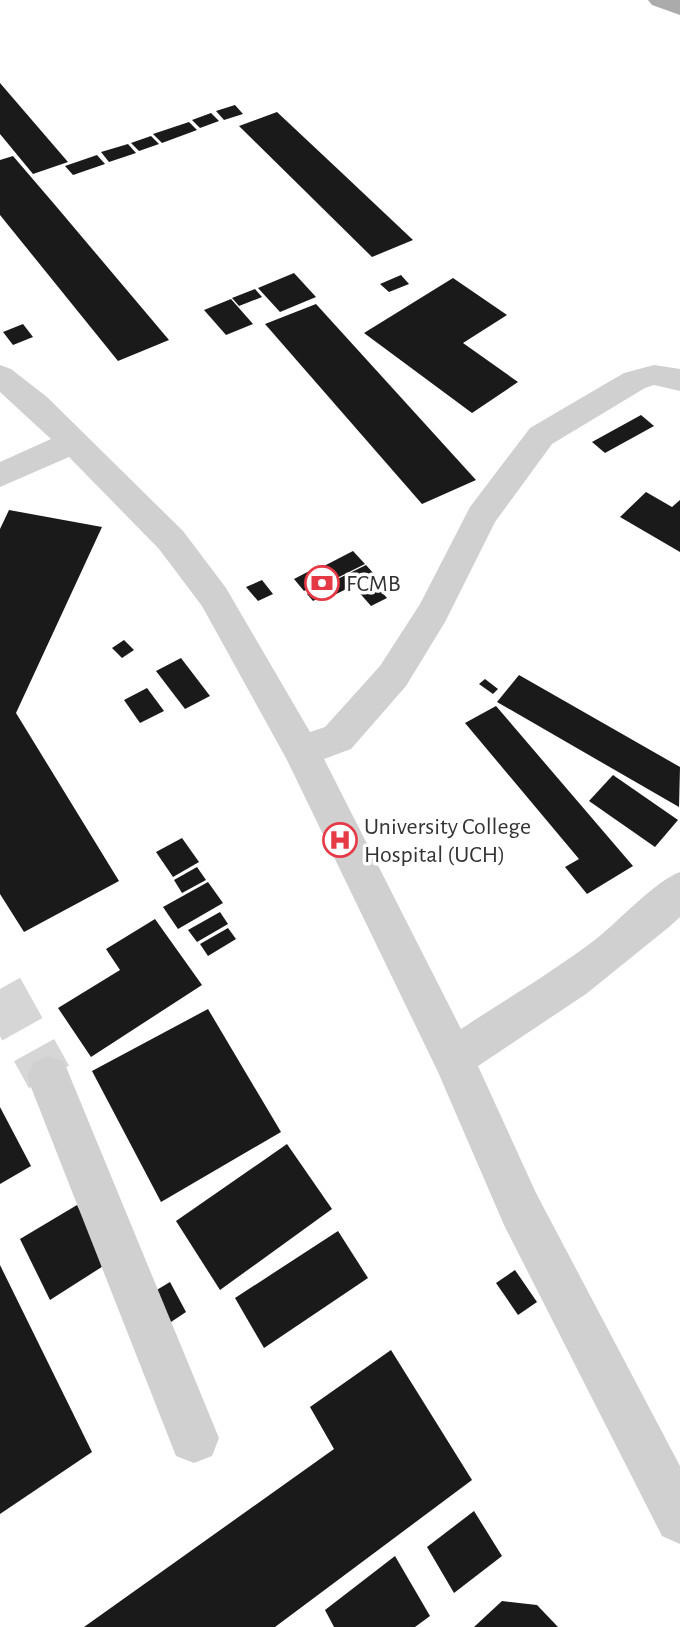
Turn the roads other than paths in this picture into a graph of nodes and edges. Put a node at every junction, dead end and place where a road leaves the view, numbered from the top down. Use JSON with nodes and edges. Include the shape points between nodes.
{"nodes":[{"id":1,"x":660,"y":0,"type":"edge"},
{"id":2,"x":680,"y":8,"type":"edge"},
{"id":3,"x":0,"y":376,"type":"edge"},
{"id":4,"x":680,"y":380,"type":"edge"},
{"id":5,"x":71,"y":443,"type":"junction"},
{"id":6,"x":0,"y":475,"type":"edge"},
{"id":7,"x":301,"y":751,"type":"junction"},
{"id":8,"x":680,"y":890,"type":"edge"},
{"id":9,"x":453,"y":1058,"type":"junction"},
{"id":10,"x":49,"y":1077,"type":"tunnel mouth"},
{"id":11,"x":194,"y":1438,"type":"dead end"},
{"id":12,"x":680,"y":1518,"type":"edge"}],
"edges":[{"from":1,"to":2,"type":"main road"},
{"from":3,"to":5,"type":"street","via":[[36,405]]},
{"from":4,"to":7,"type":"street","via":[[654,375],[635,380],[541,436],[482,516],[393,676],[338,738]]},
{"from":5,"to":6,"type":"street"},
{"from":5,"to":7,"type":"street","via":[[171,540],[214,597]]},
{"from":7,"to":9,"type":"street"},
{"from":8,"to":9,"type":"street","via":[[653,918],[581,974]]},
{"from":9,"to":12,"type":"street","via":[[520,1209]]},
{"from":10,"to":11,"type":"street"}]}
